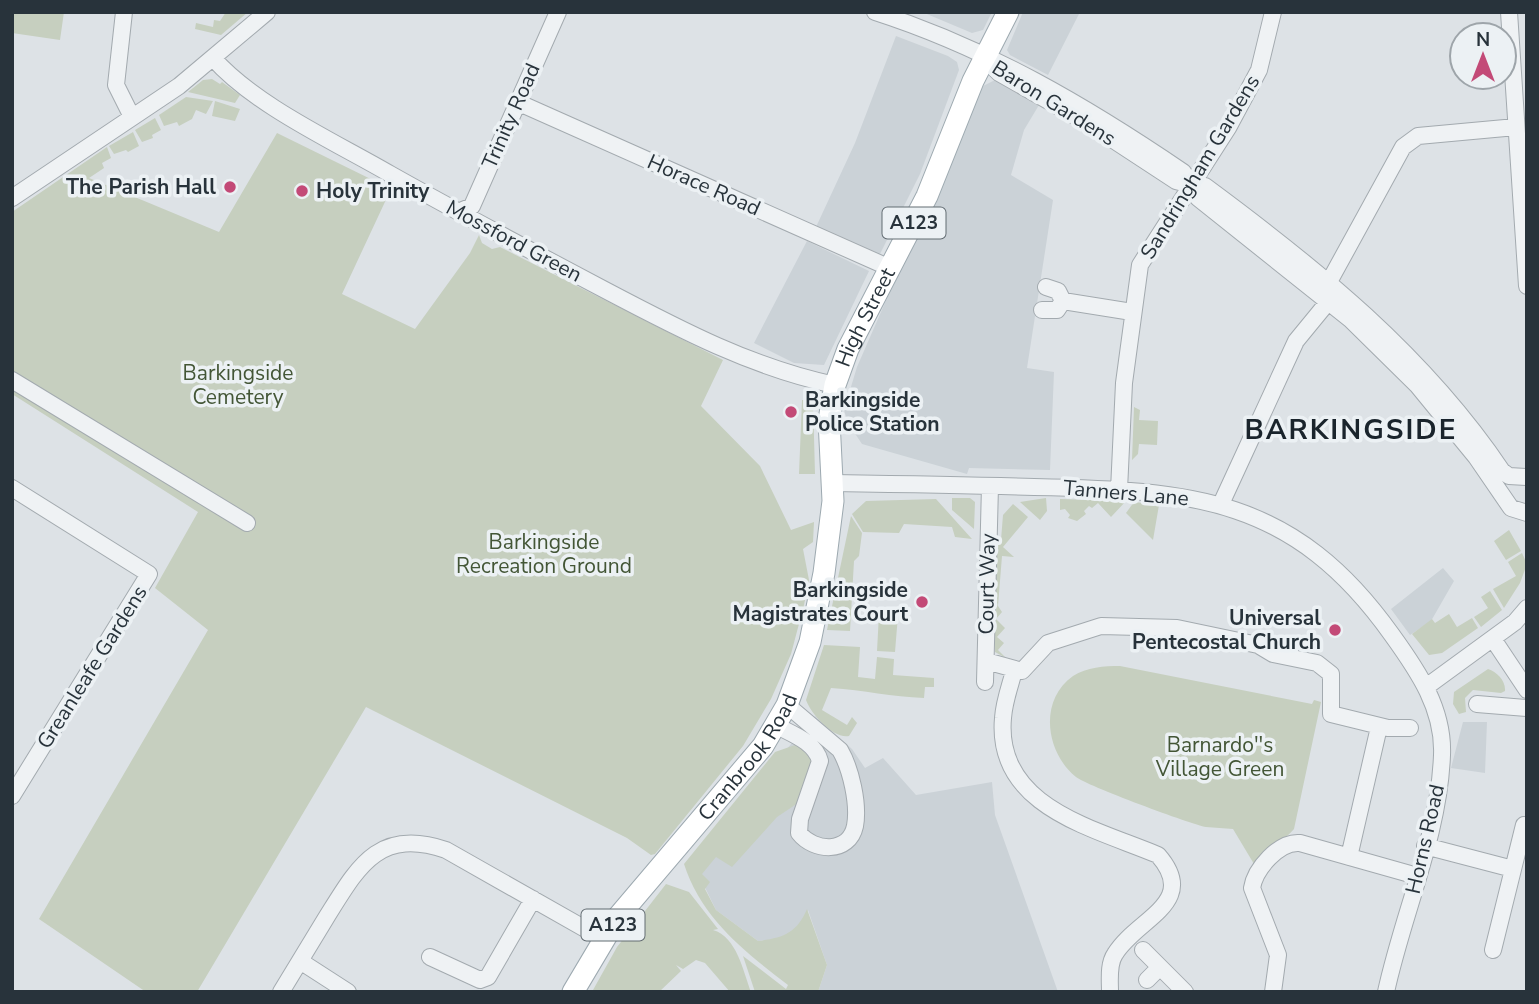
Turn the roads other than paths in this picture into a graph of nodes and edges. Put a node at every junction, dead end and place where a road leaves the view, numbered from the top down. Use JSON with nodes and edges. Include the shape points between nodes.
{"nodes":[{"id":1,"x":124,"y":12,"type":"edge"},
{"id":2,"x":267,"y":12,"type":"edge"},
{"id":3,"x":558,"y":12,"type":"edge"},
{"id":4,"x":875,"y":12,"type":"edge"},
{"id":5,"x":1008,"y":12,"type":"edge"},
{"id":6,"x":1273,"y":12,"type":"edge"},
{"id":7,"x":1509,"y":12,"type":"edge"},
{"id":8,"x":213,"y":58,"type":"junction"},
{"id":9,"x":984,"y":58,"type":"junction"},
{"id":10,"x":517,"y":102,"type":"junction"},
{"id":11,"x":132,"y":117,"type":"junction"},
{"id":12,"x":1516,"y":127,"type":"junction"},
{"id":13,"x":1191,"y":185,"type":"junction"},
{"id":14,"x":12,"y":198,"type":"edge"},
{"id":15,"x":458,"y":212,"type":"junction"},
{"id":16,"x":890,"y":268,"type":"junction"},
{"id":17,"x":1329,"y":282,"type":"junction"},
{"id":18,"x":1527,"y":286,"type":"edge"},
{"id":19,"x":1046,"y":287,"type":"dead end"},
{"id":20,"x":1063,"y":300,"type":"junction"},
{"id":21,"x":1328,"y":302,"type":"junction"},
{"id":22,"x":1042,"y":310,"type":"dead end"},
{"id":23,"x":1132,"y":312,"type":"junction"},
{"id":24,"x":12,"y":380,"type":"edge"},
{"id":25,"x":835,"y":385,"type":"junction"},
{"id":26,"x":1497,"y":475,"type":"junction"},
{"id":27,"x":1527,"y":477,"type":"edge"},
{"id":28,"x":833,"y":482,"type":"junction"},
{"id":29,"x":990,"y":486,"type":"junction"},
{"id":30,"x":1119,"y":490,"type":"junction"},
{"id":31,"x":13,"y":491,"type":"edge"},
{"id":32,"x":1221,"y":504,"type":"junction"},
{"id":33,"x":1527,"y":513,"type":"edge"},
{"id":34,"x":247,"y":523,"type":"dead end"},
{"id":35,"x":1527,"y":608,"type":"edge"},
{"id":36,"x":1493,"y":639,"type":"junction"},
{"id":37,"x":986,"y":661,"type":"junction"},
{"id":38,"x":1014,"y":671,"type":"junction"},
{"id":39,"x":985,"y":681,"type":"dead end"},
{"id":40,"x":1426,"y":687,"type":"junction"},
{"id":41,"x":1527,"y":690,"type":"edge"},
{"id":42,"x":1478,"y":704,"type":"dead end"},
{"id":43,"x":787,"y":705,"type":"junction"},
{"id":44,"x":1527,"y":708,"type":"edge"},
{"id":45,"x":777,"y":726,"type":"junction"},
{"id":46,"x":1379,"y":727,"type":"junction"},
{"id":47,"x":1410,"y":728,"type":"dead end"},
{"id":48,"x":12,"y":796,"type":"edge"},
{"id":49,"x":1524,"y":825,"type":"dead end"},
{"id":50,"x":1425,"y":846,"type":"junction"},
{"id":51,"x":1349,"y":857,"type":"junction"},
{"id":52,"x":1513,"y":869,"type":"junction"},
{"id":53,"x":1417,"y":876,"type":"junction"},
{"id":54,"x":533,"y":899,"type":"junction"},
{"id":55,"x":603,"y":939,"type":"junction"},
{"id":56,"x":1143,"y":950,"type":"dead end"},
{"id":57,"x":1493,"y":950,"type":"dead end"},
{"id":58,"x":430,"y":957,"type":"dead end"},
{"id":59,"x":300,"y":961,"type":"junction"},
{"id":60,"x":1160,"y":967,"type":"junction"},
{"id":61,"x":1147,"y":980,"type":"dead end"},
{"id":62,"x":478,"y":986,"type":"edge"},
{"id":63,"x":281,"y":992,"type":"edge"},
{"id":64,"x":348,"y":992,"type":"edge"},
{"id":65,"x":573,"y":992,"type":"edge"},
{"id":66,"x":1110,"y":992,"type":"edge"},
{"id":67,"x":1185,"y":992,"type":"edge"},
{"id":68,"x":1273,"y":992,"type":"edge"},
{"id":69,"x":1386,"y":992,"type":"edge"}],
"edges":[{"from":1,"to":11,"type":"street","via":[[116,85]]},
{"from":2,"to":8,"type":"street"},
{"from":3,"to":10,"type":"street","name":"Trinity Road"},
{"from":4,"to":9,"type":"street","name":"Baron Gardens"},
{"from":5,"to":9,"type":"main road","name":"High Street","number":"A123"},
{"from":6,"to":13,"type":"street","name":"Sandringham Gardens","via":[[1259,70]]},
{"from":7,"to":12,"type":"street"},
{"from":8,"to":11,"type":"street"},
{"from":8,"to":15,"type":"street","name":"Mossford Green","via":[[246,89]]},
{"from":9,"to":13,"type":"street","name":"Baron Gardens","via":[[999,73],[1090,124],[1176,181]]},
{"from":9,"to":16,"type":"main road","name":"High Street","number":"A123","via":[[927,196]]},
{"from":10,"to":15,"type":"street","name":"Trinity Road","via":[[471,206]]},
{"from":10,"to":16,"type":"street","name":"Horace Road"},
{"from":11,"to":14,"type":"street"},
{"from":12,"to":17,"type":"street","via":[[1410,139]]},
{"from":12,"to":18,"type":"street"},
{"from":13,"to":17,"type":"street","name":"Baron Gardens","via":[[1205,186]]},
{"from":13,"to":21,"type":"street","name":"Baron Gardens","via":[[1198,198]]},
{"from":13,"to":23,"type":"street","name":"Sandringham Gardens","via":[[1140,265]]},
{"from":15,"to":25,"type":"street","name":"Mossford Green","via":[[694,337],[785,372]]},
{"from":16,"to":25,"type":"main road","name":"High Street","number":"A123","via":[[848,349]]},
{"from":17,"to":21,"type":"street"},
{"from":17,"to":26,"type":"street","name":"Baron Gardens","via":[[1460,413]]},
{"from":19,"to":20,"type":"street","via":[[1058,291]]},
{"from":20,"to":22,"type":"street","via":[[1057,310]]},
{"from":20,"to":23,"type":"street"},
{"from":21,"to":26,"type":"street","name":"Baron Gardens","via":[[1417,385]]},
{"from":21,"to":32,"type":"street","via":[[1296,341]]},
{"from":23,"to":30,"type":"street","name":"Sandringham Gardens"},
{"from":24,"to":34,"type":"street"},
{"from":25,"to":28,"type":"main road","name":"High Street","number":"A123","via":[[829,420]]},
{"from":26,"to":27,"type":"street"},
{"from":26,"to":33,"type":"street","name":"Baron Gardens","via":[[1511,508]]},
{"from":28,"to":29,"type":"street","name":"Tanners Lane"},
{"from":28,"to":43,"type":"main road","name":"Cranbrook Road","number":"A123","via":[[817,612]]},
{"from":29,"to":30,"type":"street","name":"Tanners Lane"},
{"from":29,"to":37,"type":"street","name":"Court Way"},
{"from":30,"to":32,"type":"street","name":"Tanners Lane"},
{"from":31,"to":48,"type":"street","name":"Greanleafe Gardens","via":[[149,574]]},
{"from":32,"to":40,"type":"street","name":"Tanners Lane","via":[[1284,532],[1350,581]]},
{"from":35,"to":36,"type":"street"},
{"from":36,"to":40,"type":"street"},
{"from":36,"to":41,"type":"street"},
{"from":37,"to":38,"type":"street"},
{"from":37,"to":39,"type":"street","name":"Court Way"},
{"from":38,"to":46,"type":"street","via":[[1029,666],[1048,643],[1090,627],[1177,628],[1317,663],[1331,674],[1331,714]]},
{"from":38,"to":66,"type":"street","via":[[1002,722],[1007,760],[1020,782],[1038,802],[1062,815],[1158,855],[1174,881],[1169,899],[1115,952]]},
{"from":40,"to":50,"type":"street","name":"Horns Road","via":[[1439,721],[1443,753]]},
{"from":42,"to":44,"type":"street"},
{"from":43,"to":45,"type":"main road","name":"Cranbrook Road","number":"A123"},
{"from":43,"to":45,"type":"street","via":[[830,740],[846,760],[856,817],[846,842],[817,848],[799,833],[820,761],[804,740]]},
{"from":45,"to":55,"type":"main road","name":"Cranbrook Road","number":"A123"},
{"from":46,"to":47,"type":"street"},
{"from":46,"to":51,"type":"street"},
{"from":49,"to":52,"type":"street"},
{"from":50,"to":52,"type":"street"},
{"from":50,"to":53,"type":"street","name":"Horns Road"},
{"from":51,"to":53,"type":"street"},
{"from":51,"to":68,"type":"street","via":[[1293,842],[1282,847],[1255,876],[1253,896],[1278,955]]},
{"from":52,"to":57,"type":"street"},
{"from":53,"to":69,"type":"street","name":"Horns Road"},
{"from":54,"to":55,"type":"street"},
{"from":54,"to":59,"type":"street","via":[[446,850],[421,842],[396,844],[373,855],[353,875]]},
{"from":54,"to":62,"type":"street","via":[[493,972]]},
{"from":55,"to":65,"type":"main road","name":"Cranbrook Road","number":"A123"},
{"from":56,"to":60,"type":"street"},
{"from":58,"to":62,"type":"street"},
{"from":59,"to":63,"type":"street"},
{"from":59,"to":64,"type":"street"},
{"from":60,"to":61,"type":"street"},
{"from":60,"to":67,"type":"street"}]}
